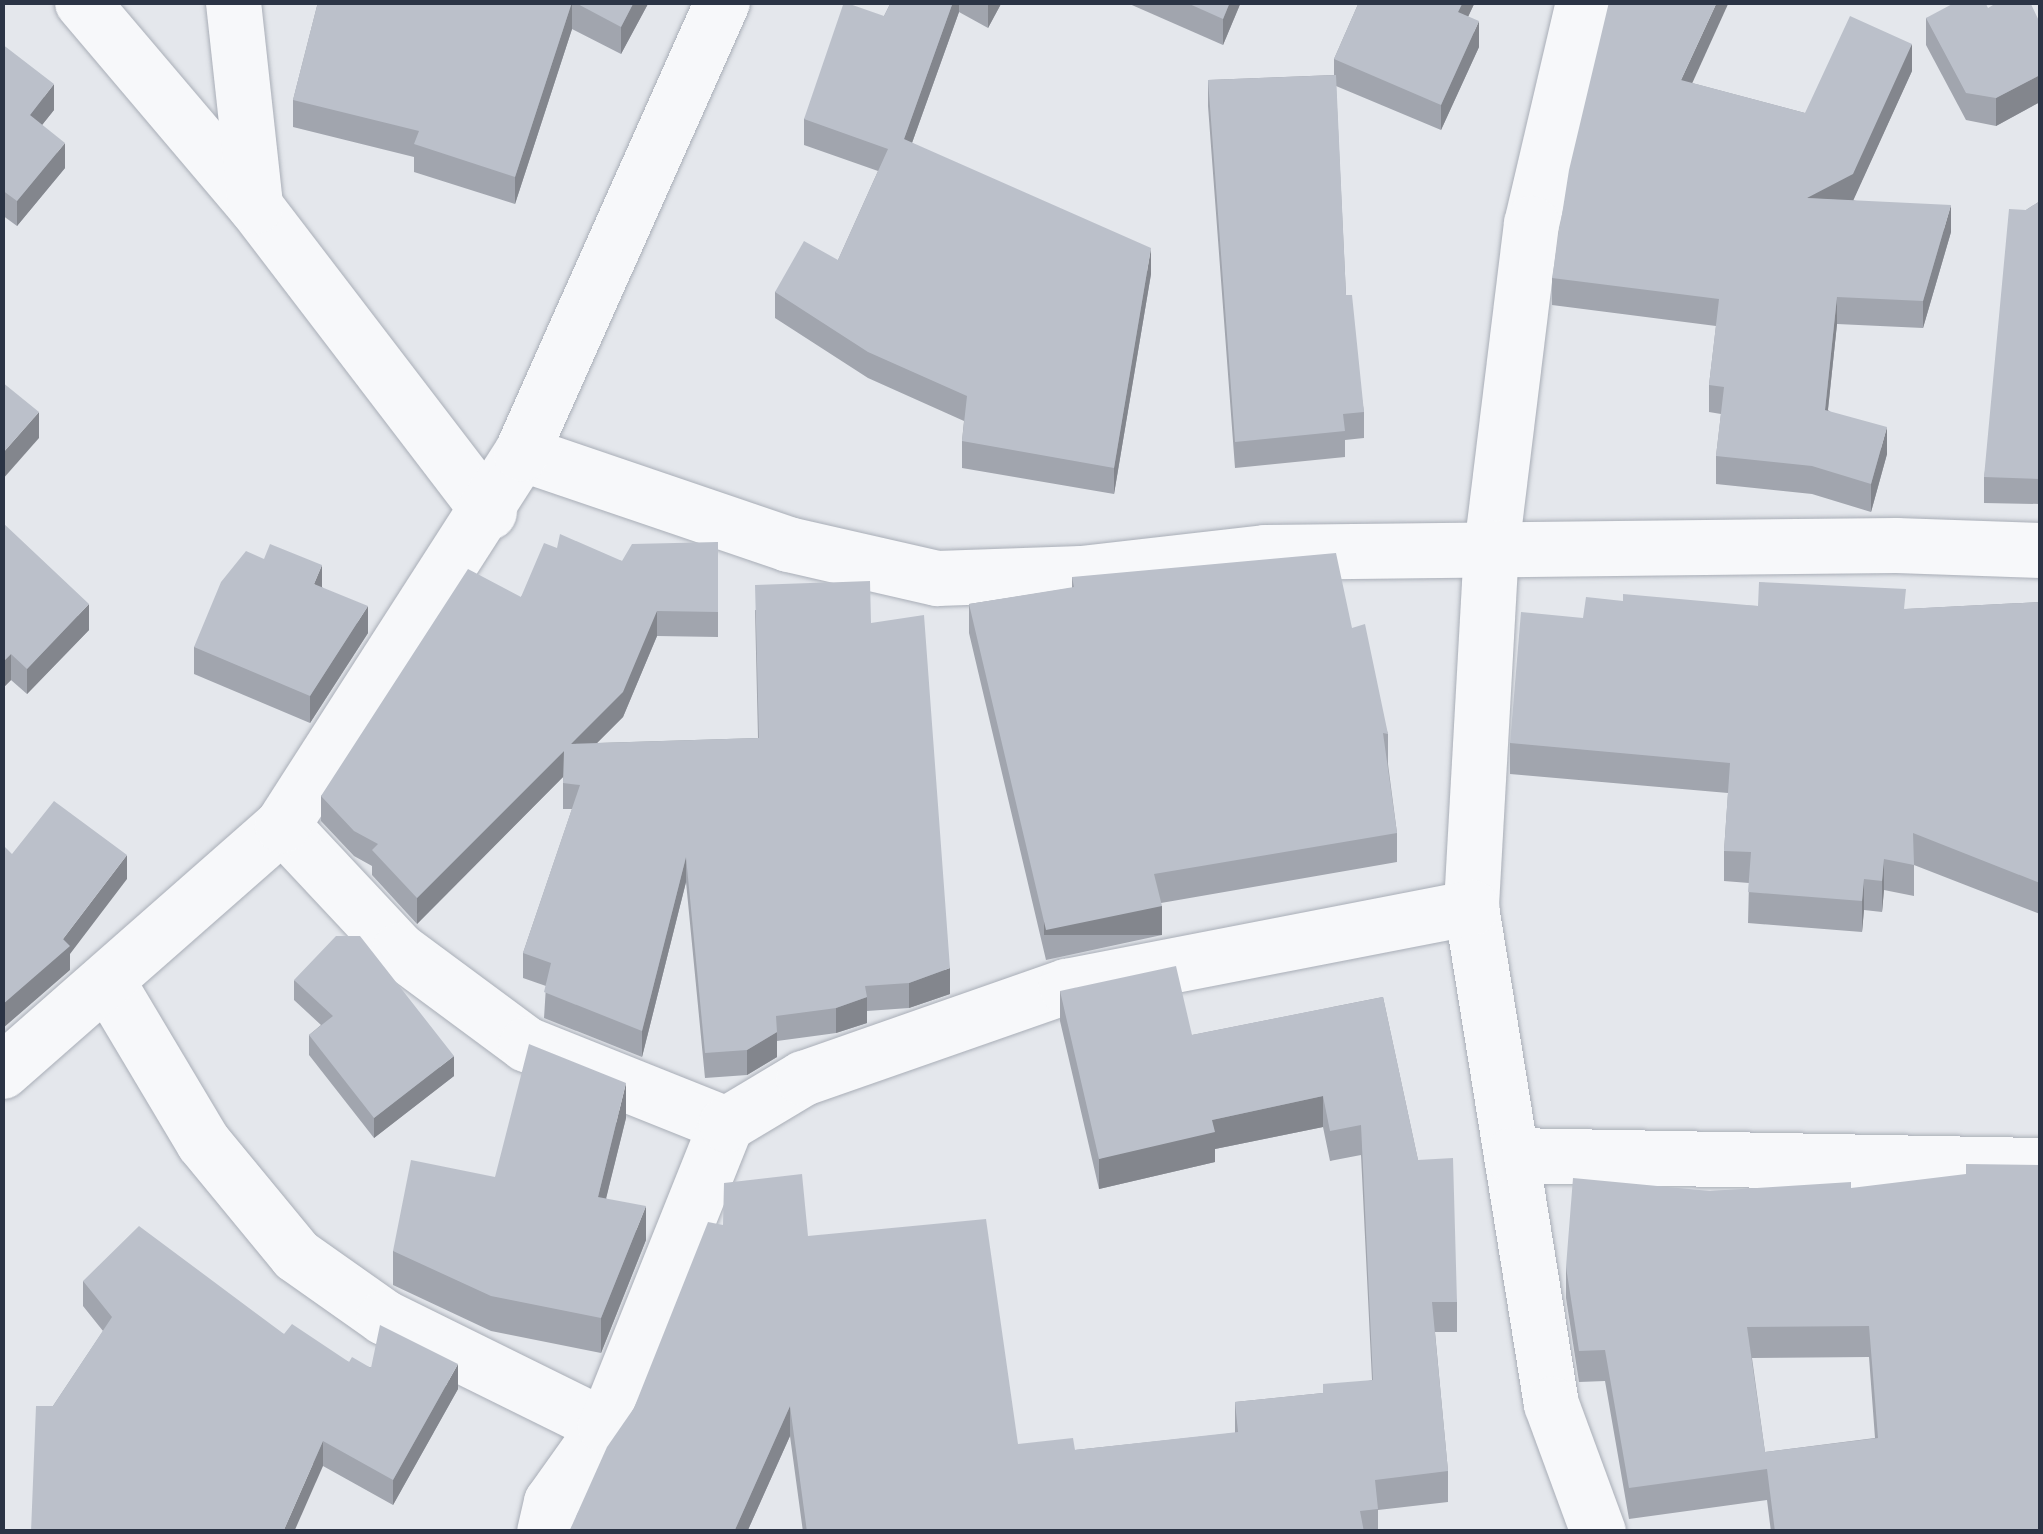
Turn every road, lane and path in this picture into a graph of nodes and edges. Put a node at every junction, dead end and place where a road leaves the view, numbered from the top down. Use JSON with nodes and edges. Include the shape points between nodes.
{"nodes":[{"id":1,"x":82,"y":2,"type":"edge"},
{"id":2,"x":233,"y":2,"type":"edge"},
{"id":3,"x":722,"y":2,"type":"edge"},
{"id":4,"x":1583,"y":2,"type":"edge"},
{"id":5,"x":255,"y":206,"type":"junction"},
{"id":6,"x":521,"y":453,"type":"junction"},
{"id":7,"x":489,"y":512,"type":"junction"},
{"id":8,"x":1491,"y":547,"type":"junction"},
{"id":9,"x":2040,"y":550,"type":"edge"},
{"id":10,"x":282,"y":825,"type":"junction"},
{"id":11,"x":1471,"y":906,"type":"junction"},
{"id":12,"x":107,"y":981,"type":"junction"},
{"id":13,"x":12,"y":1049,"type":"edge"},
{"id":14,"x":726,"y":1124,"type":"junction"},
{"id":15,"x":1512,"y":1155,"type":"junction"},
{"id":16,"x":2040,"y":1165,"type":"edge"},
{"id":17,"x":605,"y":1426,"type":"junction"},
{"id":18,"x":544,"y":1532,"type":"edge"},
{"id":19,"x":1598,"y":1532,"type":"edge"}],
"edges":[{"from":1,"to":5,"type":"street"},
{"from":2,"to":5,"type":"street"},
{"from":3,"to":6,"type":"street"},
{"from":4,"to":8,"type":"street","via":[[1531,223]]},
{"from":5,"to":7,"type":"street"},
{"from":6,"to":7,"type":"street"},
{"from":6,"to":8,"type":"street","via":[[788,544],[937,578],[1081,573],[1265,552]]},
{"from":7,"to":10,"type":"street"},
{"from":8,"to":9,"type":"street"},
{"from":8,"to":11,"type":"street"},
{"from":10,"to":12,"type":"street"},
{"from":10,"to":14,"type":"street","via":[[399,950],[526,1044]]},
{"from":11,"to":14,"type":"street","via":[[1066,986],[803,1078]]},
{"from":11,"to":15,"type":"street"},
{"from":12,"to":13,"type":"street"},
{"from":12,"to":17,"type":"street","via":[[204,1142],[296,1255],[384,1317]]},
{"from":14,"to":17,"type":"street"},
{"from":15,"to":16,"type":"street"},
{"from":15,"to":19,"type":"street","via":[[1551,1404]]},
{"from":17,"to":18,"type":"street","via":[[550,1502]]}]}
